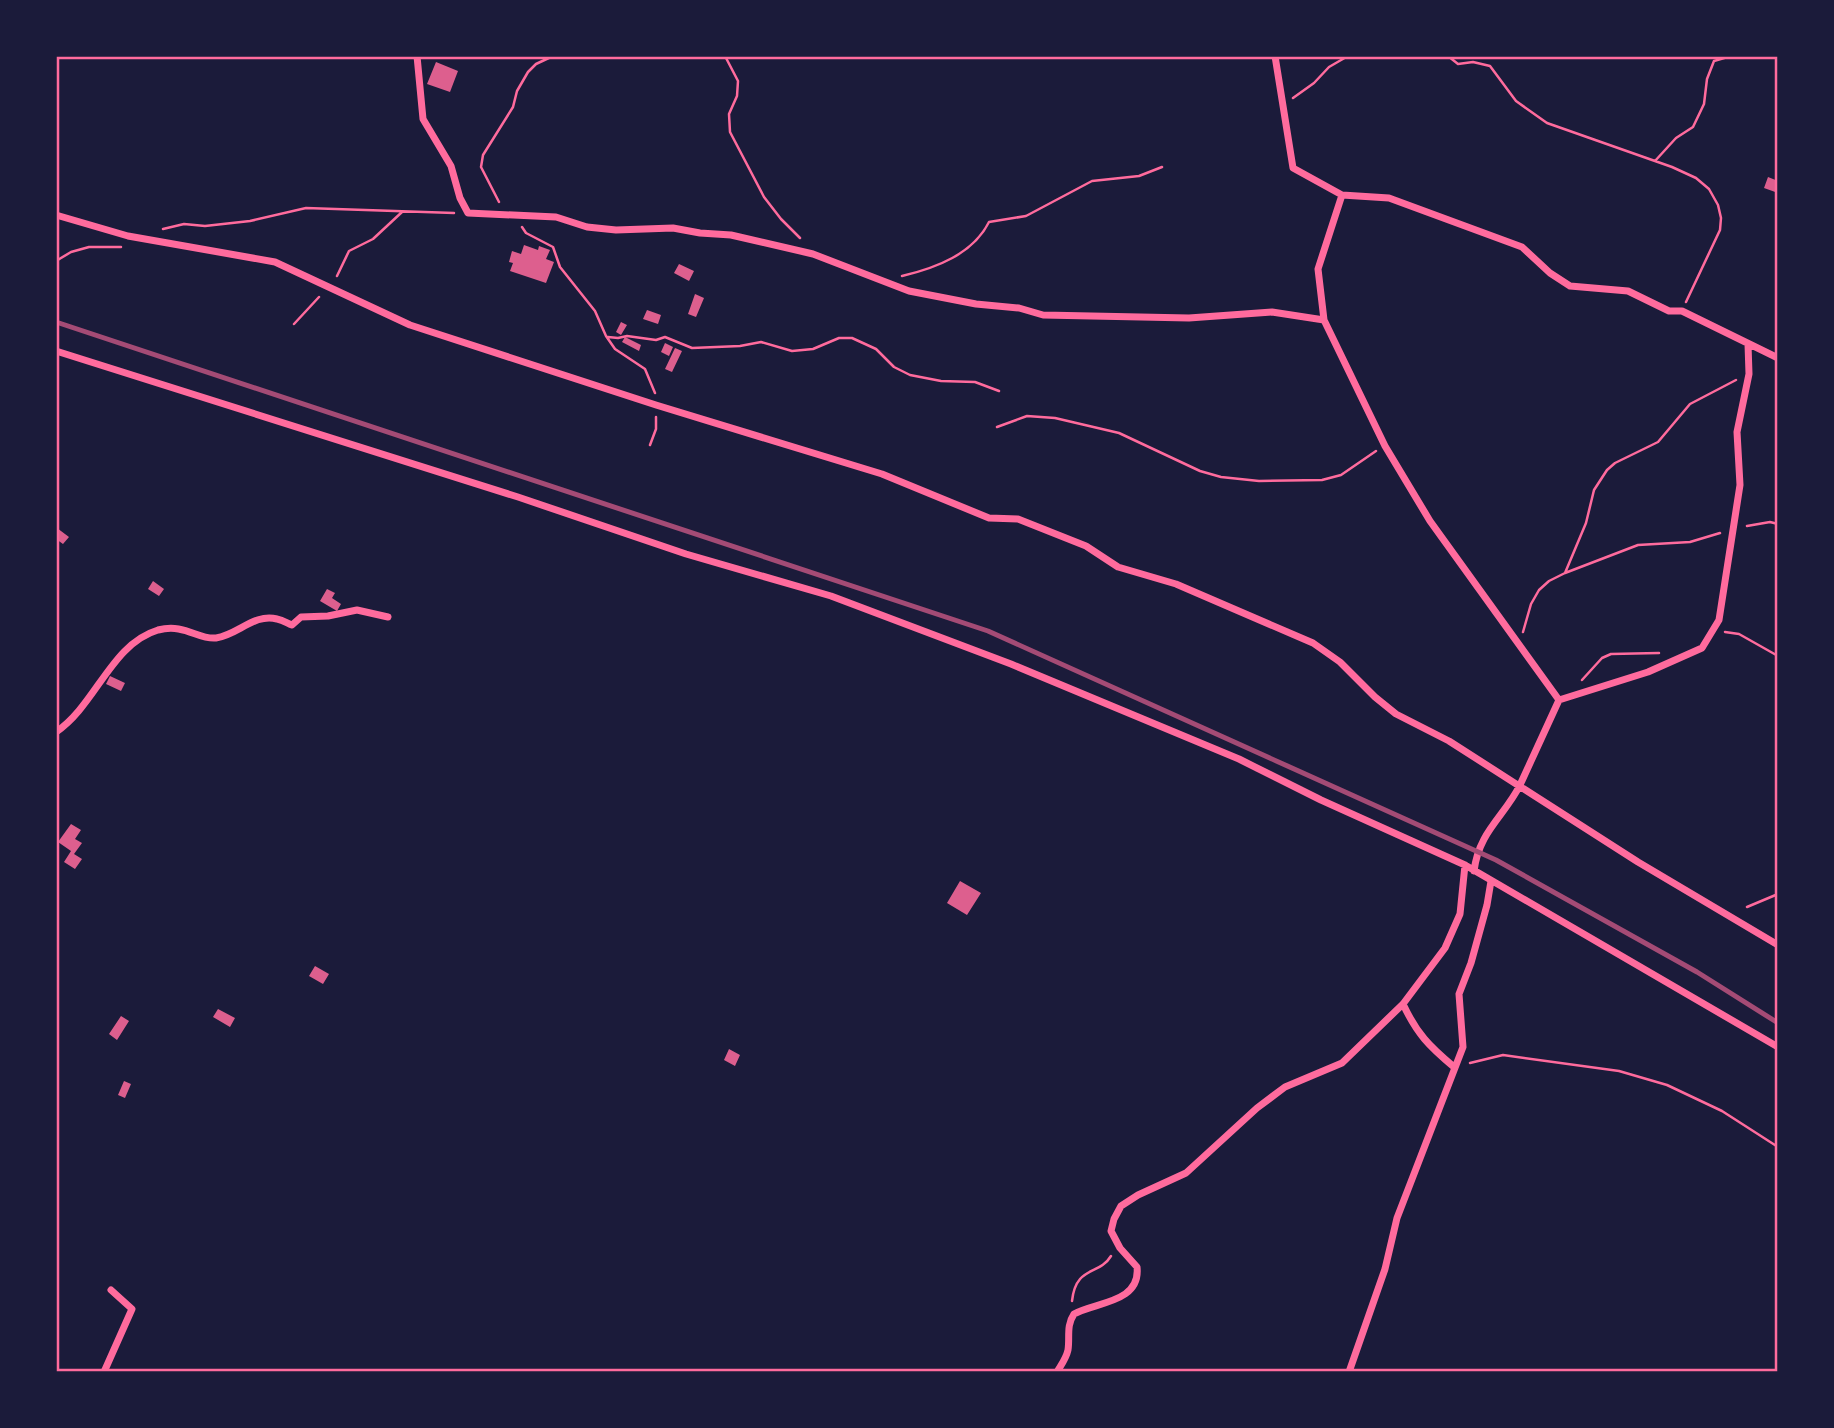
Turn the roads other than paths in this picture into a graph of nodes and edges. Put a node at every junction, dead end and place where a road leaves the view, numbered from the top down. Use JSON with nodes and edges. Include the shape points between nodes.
{"nodes":[{"id":1,"x":416,"y":56,"type":"edge"},
{"id":2,"x":1275,"y":56,"type":"edge"},
{"id":3,"x":1342,"y":195,"type":"junction"},
{"id":4,"x":56,"y":215,"type":"edge"},
{"id":5,"x":1324,"y":320,"type":"junction"},
{"id":6,"x":1748,"y":344,"type":"junction"},
{"id":7,"x":56,"y":351,"type":"edge"},
{"id":8,"x":1778,"y":358,"type":"edge"},
{"id":9,"x":388,"y":617,"type":"dead end"},
{"id":10,"x":1559,"y":700,"type":"junction"},
{"id":11,"x":56,"y":732,"type":"edge"},
{"id":12,"x":1519,"y":787,"type":"junction"},
{"id":13,"x":1465,"y":865,"type":"junction"},
{"id":14,"x":1474,"y":871,"type":"junction"},
{"id":15,"x":1490,"y":881,"type":"junction"},
{"id":16,"x":1778,"y":945,"type":"edge"},
{"id":17,"x":1403,"y":1004,"type":"junction"},
{"id":18,"x":1778,"y":1048,"type":"edge"},
{"id":19,"x":1454,"y":1067,"type":"junction"},
{"id":20,"x":111,"y":1290,"type":"dead end"},
{"id":21,"x":104,"y":1372,"type":"edge"},
{"id":22,"x":1057,"y":1372,"type":"edge"},
{"id":23,"x":1349,"y":1372,"type":"edge"}],
"edges":[{"from":1,"to":5,"type":"street","via":[[423,119],[451,166],[468,213],[556,217],[616,230],[673,228],[731,234],[813,254],[909,291],[1043,315],[1189,318],[1272,312]]},
{"from":2,"to":3,"type":"street","via":[[1293,168]]},
{"from":3,"to":5,"type":"street","via":[[1318,269]]},
{"from":3,"to":6,"type":"street","via":[[1390,198],[1522,247],[1570,286],[1628,291],[1669,311],[1682,311]]},
{"from":4,"to":12,"type":"street","via":[[128,236],[275,262],[410,325],[882,474],[989,518],[1018,519],[1086,546],[1118,567],[1176,584],[1313,643],[1396,713]]},
{"from":5,"to":10,"type":"street","via":[[1385,446],[1430,521]]},
{"from":6,"to":8,"type":"street"},
{"from":6,"to":10,"type":"street","via":[[1749,374],[1737,432],[1740,485],[1719,620],[1702,648],[1648,672]]},
{"from":7,"to":13,"type":"street","via":[[686,554],[831,596],[1011,664],[1239,760]]},
{"from":9,"to":11,"type":"street","via":[[357,610],[301,617],[292,625],[276,618],[261,619],[214,638],[180,628],[160,630],[131,642],[89,698]]},
{"from":10,"to":12,"type":"street"},
{"from":12,"to":14,"type":"street","via":[[1477,851]]},
{"from":12,"to":16,"type":"street"},
{"from":13,"to":14,"type":"street"},
{"from":13,"to":17,"type":"street","via":[[1460,914],[1445,948]]},
{"from":14,"to":15,"type":"street"},
{"from":15,"to":18,"type":"street"},
{"from":15,"to":19,"type":"street","via":[[1474,955],[1460,989],[1464,1041]]},
{"from":17,"to":19,"type":"street","via":[[1426,1044]]},
{"from":17,"to":22,"type":"street","via":[[1342,1063],[1284,1087],[1186,1173],[1121,1206],[1111,1231],[1137,1267],[1134,1284],[1118,1298],[1074,1314],[1065,1360]]},
{"from":19,"to":23,"type":"street","via":[[1397,1218],[1385,1269]]},
{"from":20,"to":21,"type":"street","via":[[132,1309]]}]}
